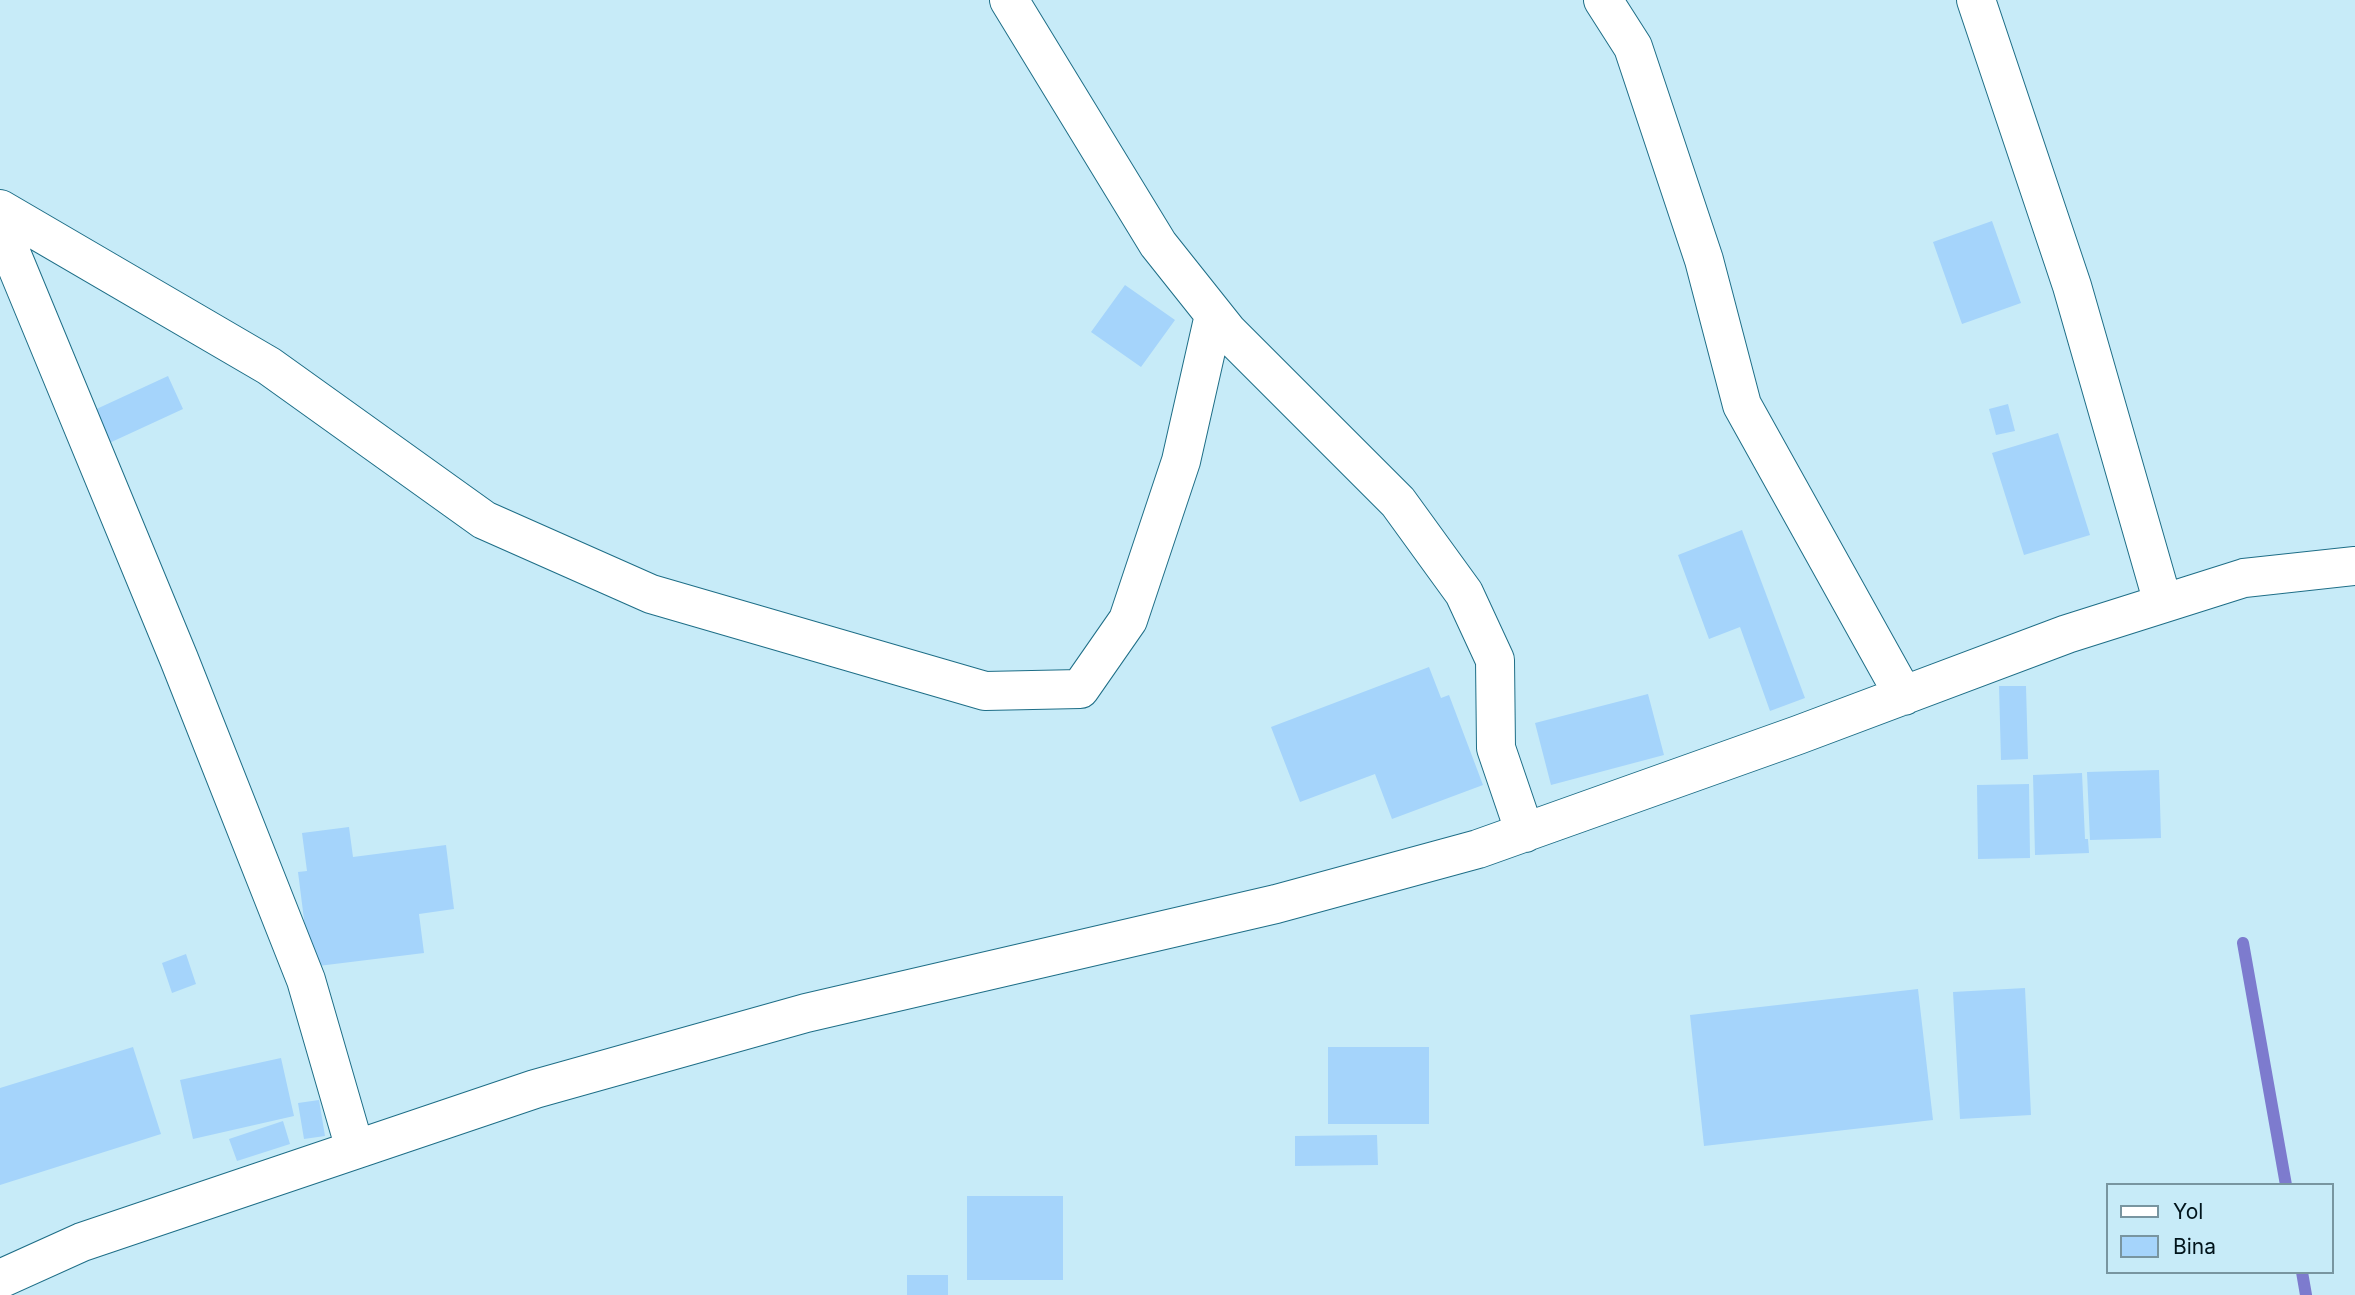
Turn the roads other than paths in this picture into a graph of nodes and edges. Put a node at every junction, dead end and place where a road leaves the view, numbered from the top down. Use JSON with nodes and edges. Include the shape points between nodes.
{"nodes":[{"id":1,"x":1009,"y":0,"type":"edge"},
{"id":2,"x":1603,"y":0,"type":"edge"},
{"id":3,"x":1976,"y":0,"type":"edge"},
{"id":4,"x":0,"y":209,"type":"edge"},
{"id":5,"x":0,"y":226,"type":"edge"},
{"id":6,"x":1214,"y":314,"type":"junction"},
{"id":7,"x":2355,"y":566,"type":"edge"},
{"id":8,"x":2163,"y":603,"type":"junction"},
{"id":9,"x":1904,"y":696,"type":"junction"},
{"id":10,"x":1525,"y":833,"type":"junction"},
{"id":11,"x":355,"y":1149,"type":"junction"},
{"id":12,"x":0,"y":1279,"type":"edge"}],
"edges":[{"from":1,"to":6,"type":"street","via":[[1158,244]]},
{"from":2,"to":9,"type":"street","via":[[1633,47],[1704,260],[1742,405]]},
{"from":3,"to":8,"type":"street","via":[[2072,286]]},
{"from":4,"to":6,"type":"street","via":[[269,366],[484,520],[651,594],[985,691],[1080,689],[1128,620],[1181,461]]},
{"from":5,"to":11,"type":"street","via":[[306,980]]},
{"from":6,"to":10,"type":"street","via":[[1398,502],[1464,593],[1495,660],[1496,748]]},
{"from":7,"to":8,"type":"street","via":[[2244,578]]},
{"from":8,"to":9,"type":"street"},
{"from":9,"to":10,"type":"street"},
{"from":10,"to":11,"type":"street","via":[[1276,904],[793,1016],[535,1089]]},
{"from":11,"to":12,"type":"street","via":[[82,1242]]}]}
